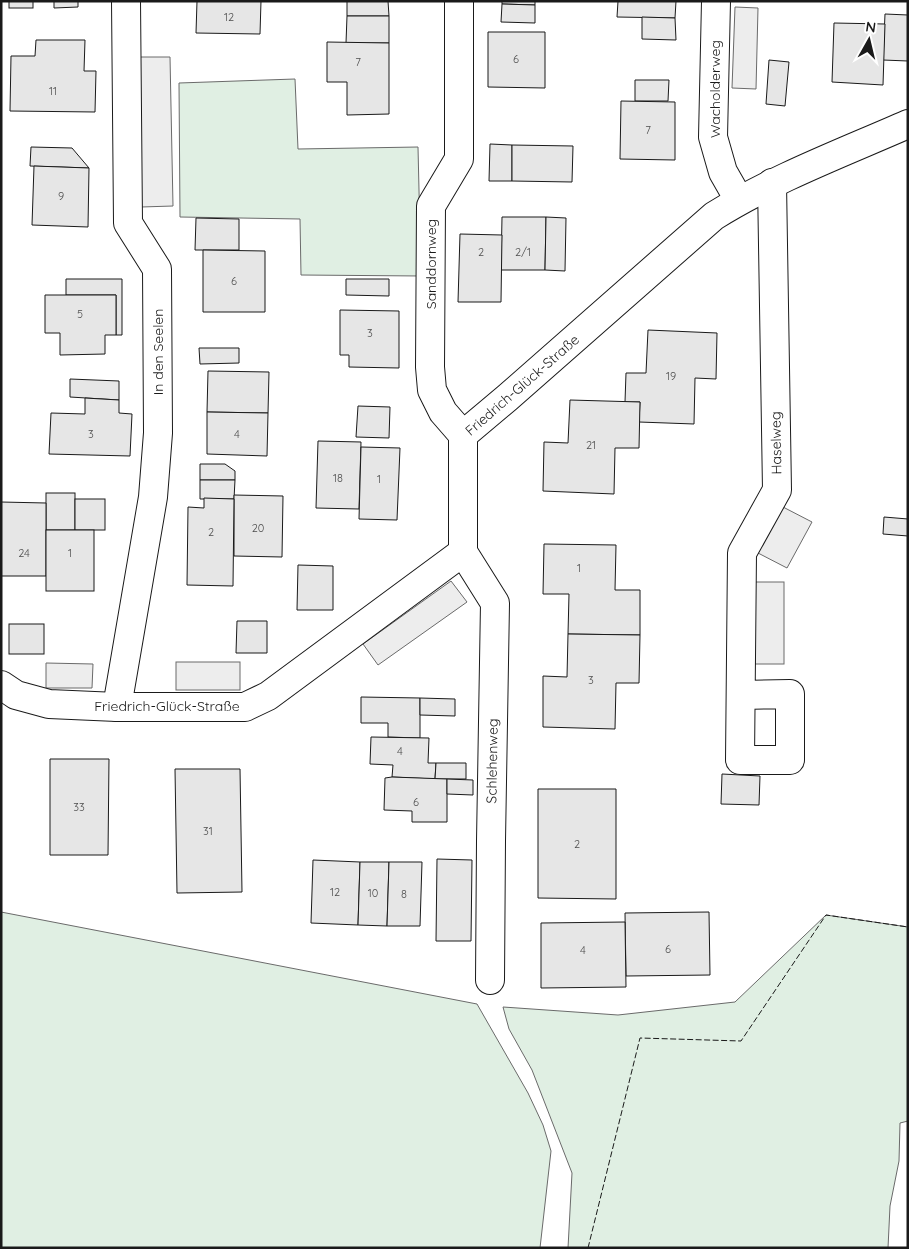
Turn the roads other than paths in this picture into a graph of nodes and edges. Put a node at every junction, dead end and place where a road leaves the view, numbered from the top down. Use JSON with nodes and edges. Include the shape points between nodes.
{"nodes":[{"id":1,"x":126,"y":1,"type":"edge"},
{"id":2,"x":459,"y":1,"type":"edge"},
{"id":3,"x":716,"y":1,"type":"edge"},
{"id":4,"x":908,"y":124,"type":"edge"},
{"id":5,"x":772,"y":183,"type":"junction"},
{"id":6,"x":739,"y":200,"type":"junction"},
{"id":7,"x":463,"y":435,"type":"junction"},
{"id":8,"x":463,"y":552,"type":"junction"},
{"id":9,"x":1,"y":685,"type":"edge"},
{"id":10,"x":742,"y":694,"type":"dead end"},
{"id":11,"x":117,"y":707,"type":"junction"},
{"id":12,"x":490,"y":980,"type":"dead end"}],
"edges":[{"from":1,"to":11,"type":"street","name":"In den Seelen","via":[[128,223],[157,269],[158,433],[153,497]]},
{"from":2,"to":7,"type":"street","name":"Sanddornweg","via":[[459,159],[431,206],[430,367],[432,390],[443,412]]},
{"from":3,"to":6,"type":"street","name":"Wacholderweg","via":[[713,137],[723,172]]},
{"from":4,"to":5,"type":"street","name":"Friedrich-Glück-Straße"},
{"from":5,"to":6,"type":"street","name":"Friedrich-Glück-Straße"},
{"from":5,"to":10,"type":"street","name":"Haselweg","via":[[777,490],[742,554]]},
{"from":6,"to":7,"type":"street","name":"Friedrich-Glück-Straße","via":[[714,216]]},
{"from":7,"to":8,"type":"street","name":"Friedrich-Glück-Straße"},
{"from":8,"to":11,"type":"street","name":"Friedrich-Glück-Straße","via":[[268,696],[245,707]]},
{"from":8,"to":12,"type":"street","name":"Schlehenweg","via":[[496,603]]},
{"from":9,"to":11,"type":"street","name":"Friedrich-Glück-Straße","via":[[16,695],[49,704]]}]}
